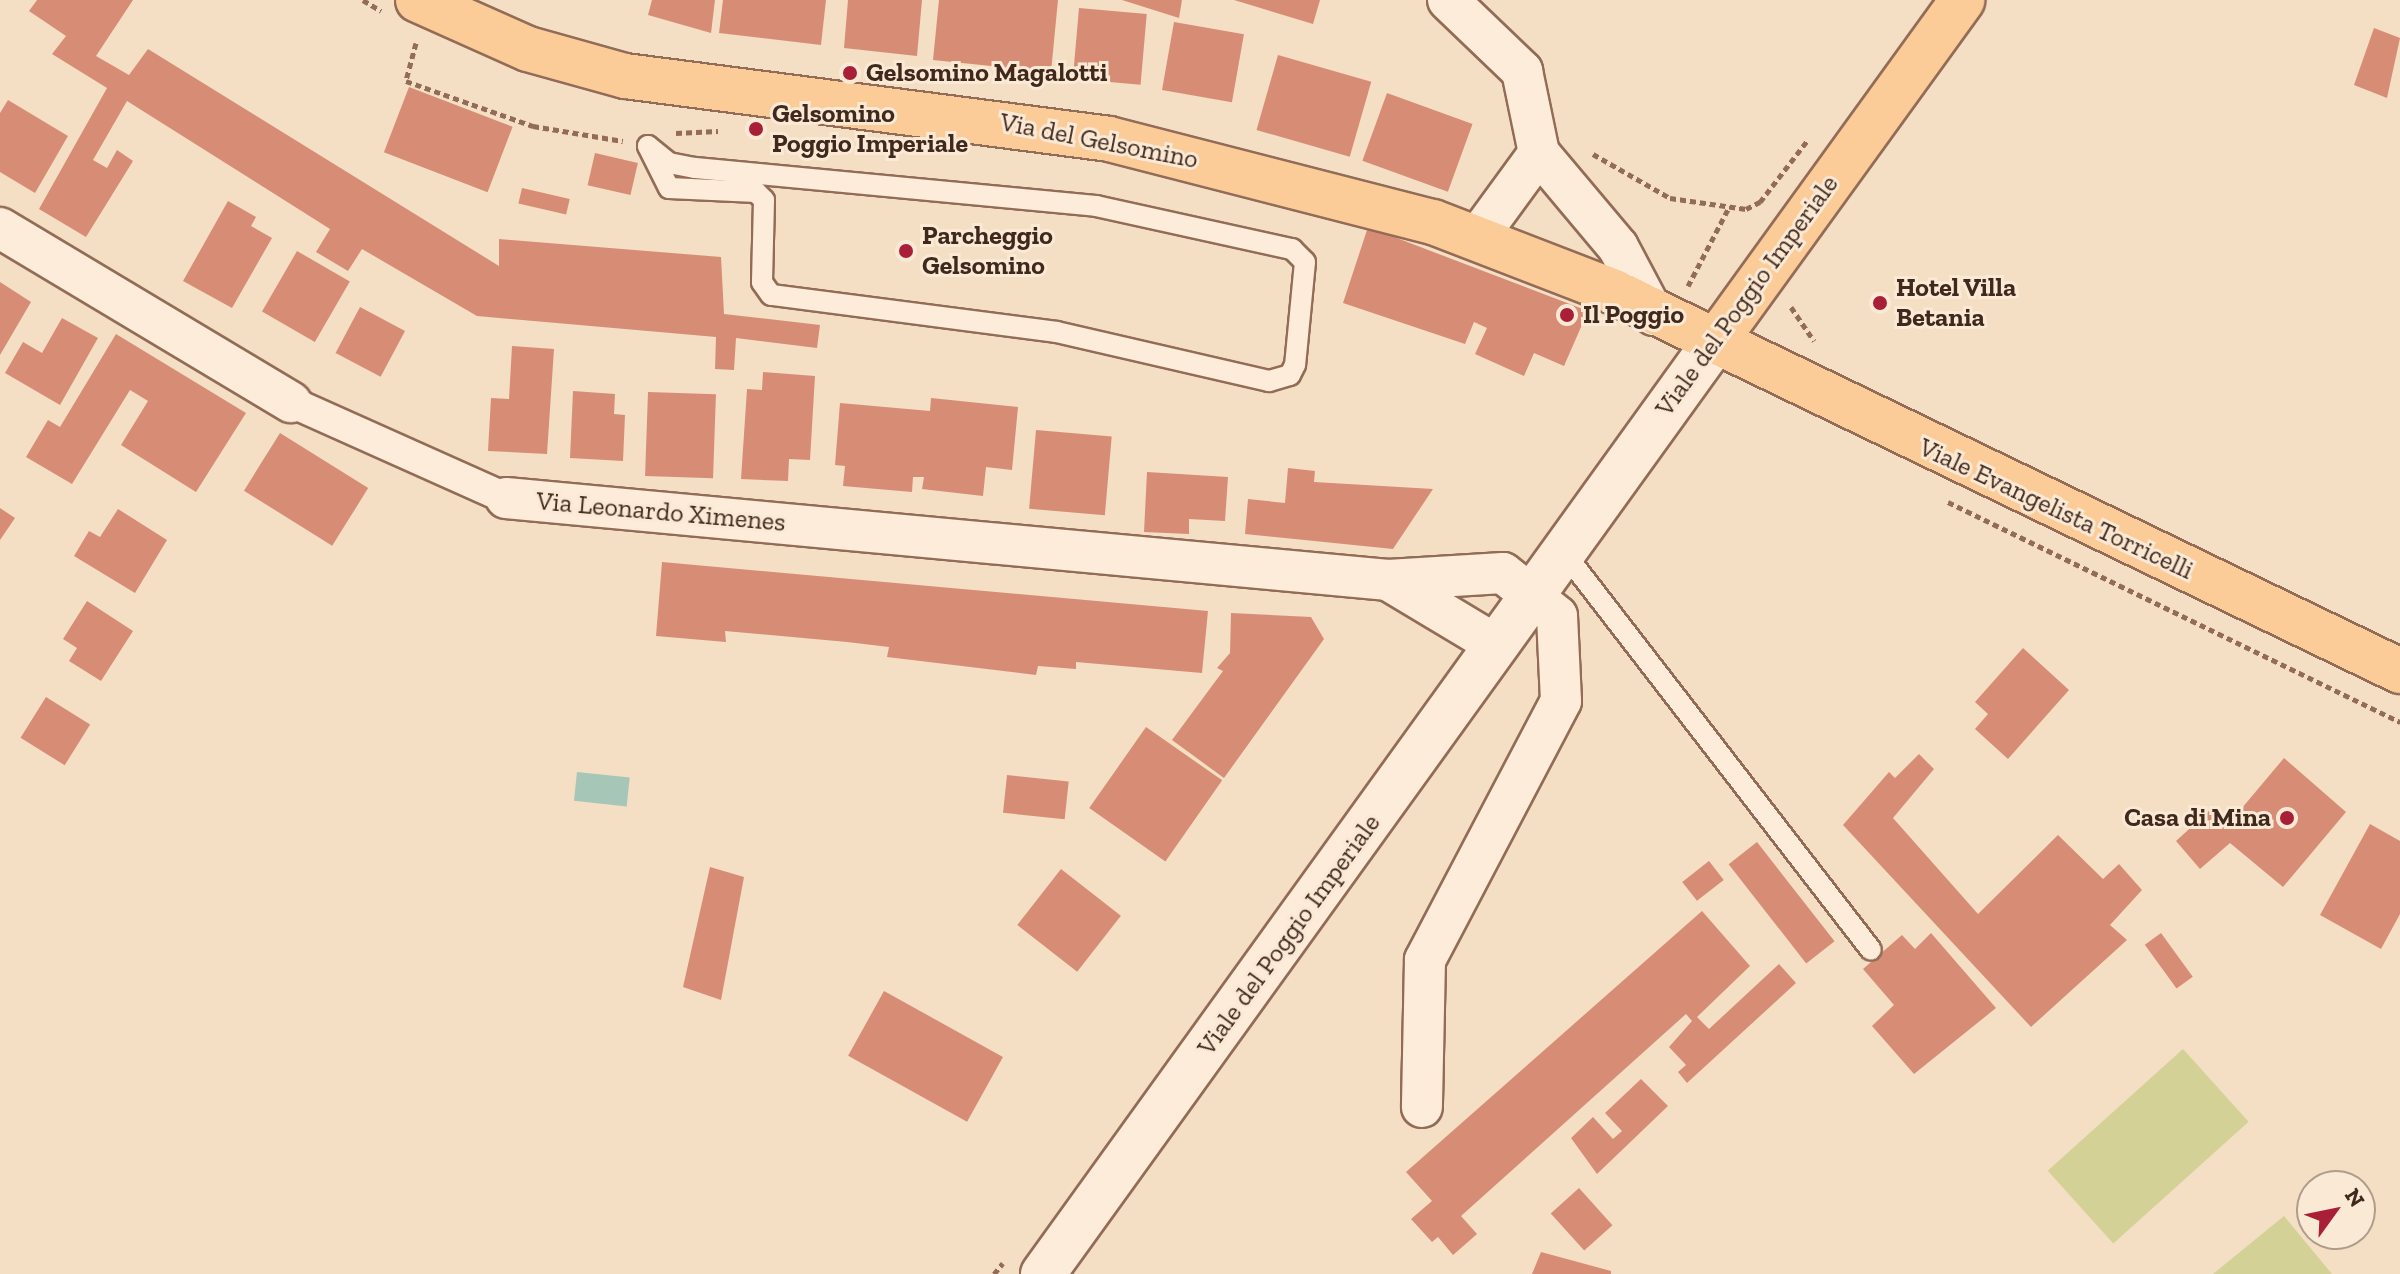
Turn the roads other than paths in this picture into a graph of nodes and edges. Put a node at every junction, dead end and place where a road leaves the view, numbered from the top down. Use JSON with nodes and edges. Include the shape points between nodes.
{"nodes":[{"id":1,"x":418,"y":0,"type":"edge"},
{"id":2,"x":1448,"y":0,"type":"edge"},
{"id":3,"x":1963,"y":0,"type":"edge"},
{"id":4,"x":1539,"y":153,"type":"junction"},
{"id":5,"x":0,"y":228,"type":"edge"},
{"id":6,"x":1477,"y":238,"type":"junction"},
{"id":7,"x":1662,"y":318,"type":"junction"},
{"id":8,"x":1715,"y":342,"type":"junction"},
{"id":9,"x":1295,"y":365,"type":"joint"},
{"id":10,"x":291,"y":402,"type":"joint"},
{"id":11,"x":506,"y":498,"type":"joint"},
{"id":12,"x":1562,"y":550,"type":"junction"},
{"id":13,"x":1388,"y":580,"type":"junction"},
{"id":14,"x":1534,"y":594,"type":"junction"},
{"id":15,"x":1498,"y":646,"type":"junction"},
{"id":16,"x":2400,"y":671,"type":"edge"},
{"id":17,"x":1871,"y":950,"type":"dead end"},
{"id":18,"x":1422,"y":1107,"type":"dead end"},
{"id":19,"x":1043,"y":1274,"type":"edge"}],
"edges":[{"from":1,"to":6,"type":"main road","name":"Via del Gelsomino","via":[[528,49],[625,76],[1109,139],[1287,179]]},
{"from":2,"to":4,"type":"street","via":[[1522,71]]},
{"from":3,"to":8,"type":"main road","name":"Viale del Poggio Imperiale"},
{"from":4,"to":6,"type":"street"},
{"from":4,"to":7,"type":"street","via":[[1618,247]]},
{"from":5,"to":10,"type":"street","name":"Via Leonardo Ximenes"},
{"from":6,"to":7,"type":"main road","name":"Via del Gelsomino"},
{"from":7,"to":8,"type":"main road","name":"Via del Gelsomino"},
{"from":8,"to":12,"type":"street","name":"Viale del Poggio Imperiale"},
{"from":8,"to":16,"type":"main road","name":"Viale Evangelista Torricelli"},
{"from":9,"to":9,"type":"lane","via":[[1305,262],[1292,249],[1096,206],[695,168],[669,163],[648,146],[669,188],[756,192],[764,200],[762,282],[771,295],[1057,332],[1269,381],[1290,375]]},
{"from":10,"to":11,"type":"street","name":"Via Leonardo Ximenes"},
{"from":11,"to":13,"type":"street","name":"Via Leonardo Ximenes"},
{"from":12,"to":14,"type":"street","name":"Viale del Poggio Imperiale"},
{"from":12,"to":17,"type":"lane"},
{"from":13,"to":14,"type":"street","name":"Via Leonardo Ximenes","via":[[1503,573]]},
{"from":13,"to":15,"type":"street","name":"Via Leonardo Ximenes"},
{"from":14,"to":15,"type":"street","name":"Viale del Poggio Imperiale"},
{"from":14,"to":18,"type":"street","via":[[1557,616],[1561,701],[1425,960]]},
{"from":15,"to":19,"type":"street","name":"Viale del Poggio Imperiale"}]}
